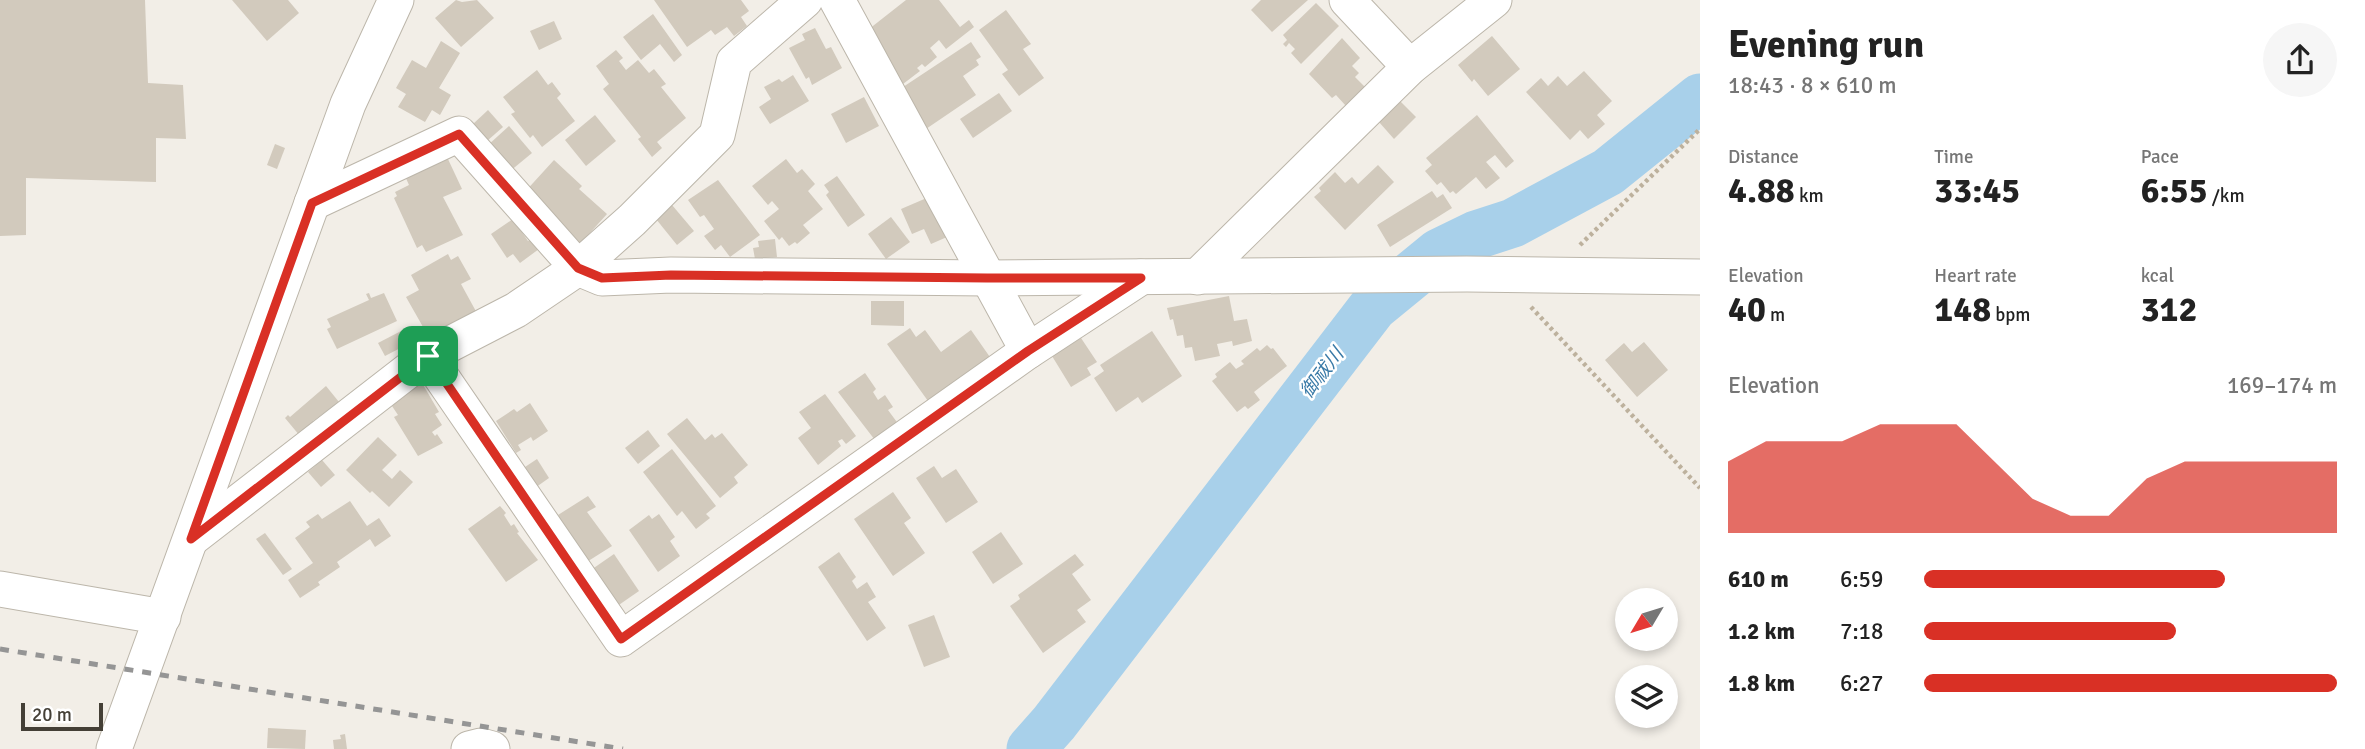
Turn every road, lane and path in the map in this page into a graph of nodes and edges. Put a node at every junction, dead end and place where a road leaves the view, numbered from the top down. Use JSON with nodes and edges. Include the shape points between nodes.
{"nodes":[{"id":1,"x":805,"y":0,"type":"edge"},
{"id":2,"x":837,"y":0,"type":"edge"},
{"id":3,"x":1347,"y":0,"type":"edge"},
{"id":4,"x":1494,"y":0,"type":"edge"},
{"id":5,"x":386,"y":7,"type":"edge"},
{"id":6,"x":1410,"y":67,"type":"junction"},
{"id":7,"x":1700,"y":129,"type":"edge"},
{"id":8,"x":312,"y":203,"type":"junction"},
{"id":9,"x":578,"y":268,"type":"junction"},
{"id":10,"x":1502,"y":275,"type":"junction"},
{"id":11,"x":1549,"y":275,"type":"junction"},
{"id":12,"x":1197,"y":277,"type":"junction"},
{"id":13,"x":1700,"y":277,"type":"edge"},
{"id":14,"x":987,"y":278,"type":"junction"},
{"id":15,"x":1141,"y":278,"type":"junction"},
{"id":16,"x":1028,"y":351,"type":"junction"},
{"id":17,"x":428,"y":356,"type":"junction"},
{"id":18,"x":1700,"y":488,"type":"edge"},
{"id":19,"x":191,"y":539,"type":"junction"},
{"id":20,"x":0,"y":589,"type":"edge"},
{"id":21,"x":163,"y":617,"type":"junction"},
{"id":22,"x":114,"y":749,"type":"edge"},
{"id":23,"x":469,"y":749,"type":"edge"},
{"id":24,"x":492,"y":749,"type":"edge"}],
"edges":[{"from":1,"to":9,"type":"street","via":[[733,62],[717,135]]},
{"from":2,"to":14,"type":"street"},
{"from":3,"to":6,"type":"street"},
{"from":4,"to":6,"type":"street"},
{"from":5,"to":8,"type":"street"},
{"from":6,"to":12,"type":"street"},
{"from":7,"to":11,"type":"path"},
{"from":8,"to":9,"type":"street","via":[[459,134]]},
{"from":8,"to":19,"type":"street"},
{"from":9,"to":14,"type":"street","via":[[602,278]]},
{"from":9,"to":17,"type":"street","via":[[516,310]]},
{"from":10,"to":11,"type":"street"},
{"from":10,"to":12,"type":"street"},
{"from":10,"to":18,"type":"path"},
{"from":11,"to":13,"type":"street"},
{"from":12,"to":15,"type":"street"},
{"from":14,"to":15,"type":"street"},
{"from":14,"to":16,"type":"street"},
{"from":15,"to":16,"type":"street"},
{"from":16,"to":17,"type":"street","via":[[621,639]]},
{"from":17,"to":19,"type":"street"},
{"from":19,"to":21,"type":"street"},
{"from":20,"to":21,"type":"street"},
{"from":21,"to":22,"type":"street"},
{"from":23,"to":24,"type":"street"}]}
